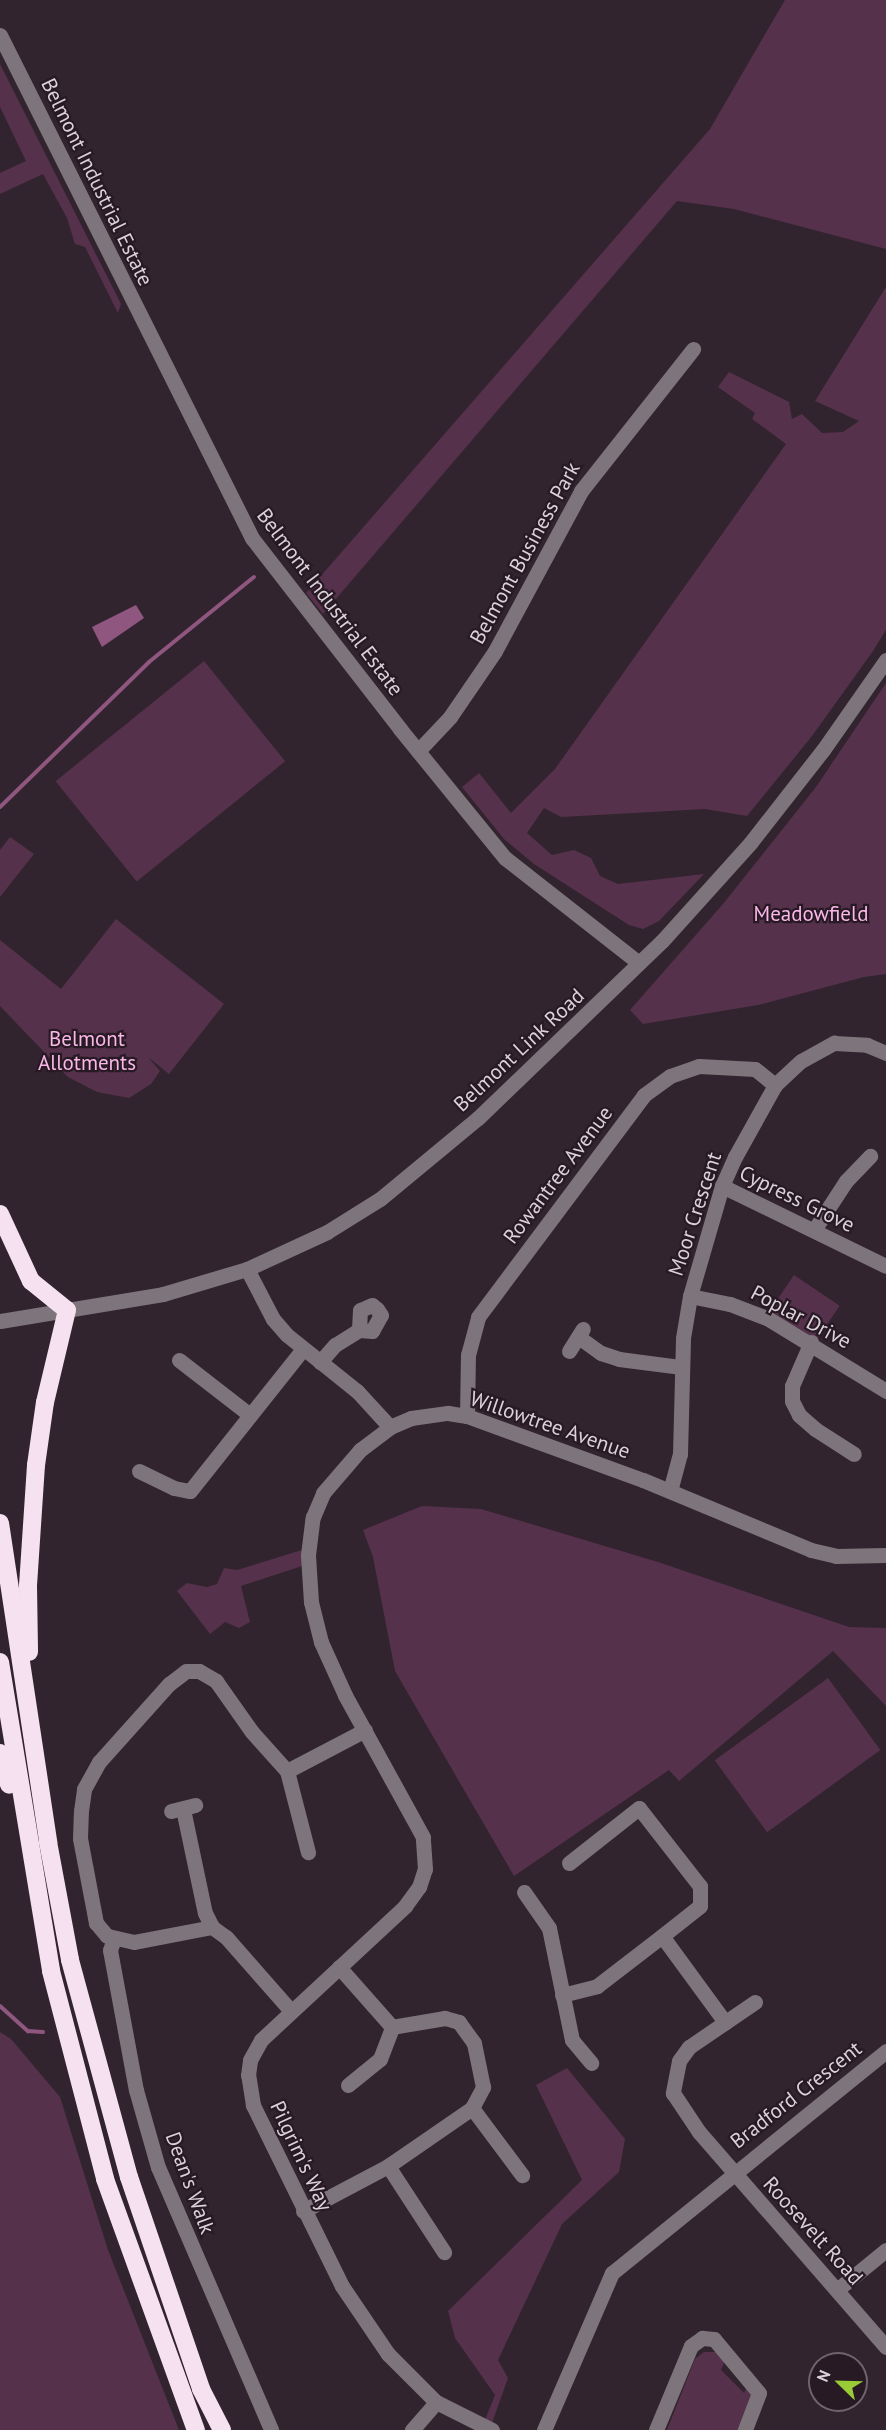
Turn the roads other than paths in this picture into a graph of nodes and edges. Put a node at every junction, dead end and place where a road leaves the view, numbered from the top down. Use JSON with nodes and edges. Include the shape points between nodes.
{"nodes":[{"id":1,"x":0,"y":35,"type":"edge"},
{"id":2,"x":693,"y":349,"type":"dead end"},
{"id":3,"x":886,"y":660,"type":"edge"},
{"id":4,"x":418,"y":751,"type":"junction"},
{"id":5,"x":639,"y":963,"type":"junction"},
{"id":6,"x":886,"y":1053,"type":"edge"},
{"id":7,"x":776,"y":1085,"type":"junction"},
{"id":8,"x":869,"y":1154,"type":"dead end"},
{"id":9,"x":722,"y":1186,"type":"junction"},
{"id":10,"x":0,"y":1214,"type":"edge"},
{"id":11,"x":814,"y":1230,"type":"junction"},
{"id":12,"x":886,"y":1266,"type":"edge"},
{"id":13,"x":247,"y":1269,"type":"junction"},
{"id":14,"x":690,"y":1296,"type":"junction"},
{"id":15,"x":68,"y":1310,"type":"junction"},
{"id":16,"x":6,"y":1320,"type":"edge"},
{"id":17,"x":358,"y":1330,"type":"dead end"},
{"id":18,"x":811,"y":1342,"type":"junction"},
{"id":19,"x":303,"y":1349,"type":"junction"},
{"id":20,"x":569,"y":1351,"type":"dead end"},
{"id":21,"x":179,"y":1360,"type":"dead end"},
{"id":22,"x":320,"y":1362,"type":"junction"},
{"id":23,"x":681,"y":1367,"type":"junction"},
{"id":24,"x":884,"y":1386,"type":"edge"},
{"id":25,"x":250,"y":1415,"type":"junction"},
{"id":26,"x":466,"y":1416,"type":"junction"},
{"id":27,"x":390,"y":1427,"type":"junction"},
{"id":28,"x":854,"y":1454,"type":"dead end"},
{"id":29,"x":139,"y":1471,"type":"dead end"},
{"id":30,"x":670,"y":1491,"type":"junction"},
{"id":31,"x":0,"y":1522,"type":"edge"},
{"id":32,"x":886,"y":1555,"type":"edge"},
{"id":33,"x":0,"y":1662,"type":"edge"},
{"id":34,"x":31,"y":1727,"type":"junction"},
{"id":35,"x":364,"y":1730,"type":"junction"},
{"id":36,"x":0,"y":1753,"type":"edge"},
{"id":37,"x":287,"y":1771,"type":"junction"},
{"id":38,"x":183,"y":1808,"type":"dead end"},
{"id":39,"x":308,"y":1852,"type":"dead end"},
{"id":40,"x":30,"y":1862,"type":"junction"},
{"id":41,"x":569,"y":1863,"type":"dead end"},
{"id":42,"x":524,"y":1893,"type":"dead end"},
{"id":43,"x":212,"y":1927,"type":"junction"},
{"id":44,"x":663,"y":1936,"type":"junction"},
{"id":45,"x":114,"y":1938,"type":"junction"},
{"id":46,"x":339,"y":1967,"type":"junction"},
{"id":47,"x":562,"y":1995,"type":"junction"},
{"id":48,"x":755,"y":2002,"type":"dead end"},
{"id":49,"x":291,"y":2011,"type":"junction"},
{"id":50,"x":725,"y":2022,"type":"junction"},
{"id":51,"x":392,"y":2026,"type":"junction"},
{"id":52,"x":886,"y":2050,"type":"edge"},
{"id":53,"x":591,"y":2063,"type":"dead end"},
{"id":54,"x":348,"y":2085,"type":"dead end"},
{"id":55,"x":472,"y":2108,"type":"junction"},
{"id":56,"x":388,"y":2166,"type":"junction"},
{"id":57,"x":732,"y":2172,"type":"junction"},
{"id":58,"x":522,"y":2175,"type":"dead end"},
{"id":59,"x":303,"y":2211,"type":"junction"},
{"id":60,"x":886,"y":2250,"type":"edge"},
{"id":61,"x":444,"y":2252,"type":"dead end"},
{"id":62,"x":838,"y":2289,"type":"junction"},
{"id":63,"x":886,"y":2347,"type":"edge"},
{"id":64,"x":436,"y":2402,"type":"junction"},
{"id":65,"x":488,"y":2429,"type":"edge"},
{"id":66,"x":196,"y":2430,"type":"edge"},
{"id":67,"x":222,"y":2430,"type":"edge"},
{"id":68,"x":271,"y":2430,"type":"edge"},
{"id":69,"x":412,"y":2430,"type":"edge"},
{"id":70,"x":544,"y":2430,"type":"edge"},
{"id":71,"x":656,"y":2430,"type":"edge"},
{"id":72,"x":745,"y":2430,"type":"edge"}],
"edges":[{"from":1,"to":4,"type":"street","name":"Belmont Industrial Estate","via":[[234,509],[285,584]]},
{"from":2,"to":4,"type":"street","name":"Belmont Business Park","via":[[604,457],[550,543],[483,671],[450,717]]},
{"from":3,"to":5,"type":"street","name":"Belmont Link Road","via":[[823,750],[751,842]]},
{"from":4,"to":5,"type":"street","name":"Belmont Industrial Estate","via":[[523,875]]},
{"from":5,"to":13,"type":"street","name":"Belmont Link Road","via":[[478,1118],[381,1199],[319,1236]]},
{"from":6,"to":7,"type":"street","name":"Moor Crescent","via":[[867,1045],[834,1043],[801,1061]]},
{"from":7,"to":9,"type":"street","name":"Moor Crescent"},
{"from":7,"to":26,"type":"street","name":"Rowantree Avenue","via":[[755,1069],[699,1066],[670,1076],[644,1095],[478,1317],[468,1355]]},
{"from":8,"to":11,"type":"street"},
{"from":9,"to":11,"type":"street","name":"Cypress Grove"},
{"from":9,"to":14,"type":"street","name":"Moor Crescent"},
{"from":10,"to":15,"type":"highway","via":[[31,1281]]},
{"from":11,"to":12,"type":"street","name":"Cypress Grove"},
{"from":13,"to":15,"type":"street","name":"Belmont Link Road","via":[[163,1294]]},
{"from":13,"to":19,"type":"street","via":[[273,1319]]},
{"from":14,"to":18,"type":"street","name":"Poplar Drive","via":[[730,1304]]},
{"from":14,"to":23,"type":"street","name":"Moor Crescent"},
{"from":15,"to":16,"type":"street","name":"Belmont Link Road"},
{"from":15,"to":34,"type":"highway","via":[[45,1402],[30,1524]]},
{"from":17,"to":22,"type":"street","via":[[335,1345]]},
{"from":18,"to":24,"type":"street","name":"Poplar Drive"},
{"from":18,"to":28,"type":"street","via":[[792,1386],[792,1401],[799,1415],[815,1429]]},
{"from":19,"to":22,"type":"street"},
{"from":19,"to":25,"type":"street"},
{"from":20,"to":23,"type":"street","via":[[581,1334],[610,1356]]},
{"from":21,"to":25,"type":"street"},
{"from":22,"to":27,"type":"street","via":[[381,1413]]},
{"from":23,"to":30,"type":"street","name":"Moor Crescent","via":[[680,1454]]},
{"from":25,"to":29,"type":"street","via":[[190,1491],[174,1488]]},
{"from":26,"to":27,"type":"street","name":"Willowtree Avenue","via":[[432,1414]]},
{"from":26,"to":30,"type":"street","name":"Willowtree Avenue"},
{"from":27,"to":35,"type":"street","name":"Willowtree Avenue","via":[[337,1474],[313,1517],[308,1539],[311,1602],[321,1642]]},
{"from":30,"to":32,"type":"street","name":"Willowtree Avenue","via":[[811,1550],[836,1557]]},
{"from":31,"to":34,"type":"highway"},
{"from":33,"to":40,"type":"highway"},
{"from":34,"to":67,"type":"highway","via":[[70,1960],[120,2143],[201,2389]]},
{"from":35,"to":37,"type":"street"},
{"from":35,"to":46,"type":"street","name":"Pilgrim's Way","via":[[423,1837],[425,1869],[419,1887],[405,1906]]},
{"from":36,"to":40,"type":"highway"},
{"from":37,"to":39,"type":"street"},
{"from":37,"to":45,"type":"street","via":[[252,1732],[216,1681],[200,1671],[186,1671],[169,1684],[99,1762],[84,1789],[80,1838],[96,1923]]},
{"from":38,"to":43,"type":"street","via":[[205,1914]]},
{"from":40,"to":66,"type":"highway","via":[[51,1971],[105,2179]]},
{"from":41,"to":44,"type":"street","via":[[639,1808],[700,1886],[700,1906]]},
{"from":42,"to":47,"type":"street","via":[[549,1928]]},
{"from":43,"to":45,"type":"street","via":[[134,1942]]},
{"from":43,"to":49,"type":"street","via":[[226,1937]]},
{"from":44,"to":47,"type":"street","via":[[597,1986]]},
{"from":44,"to":50,"type":"street"},
{"from":45,"to":68,"type":"street","name":"Dean's Walk","via":[[110,1950],[136,2090],[159,2167]]},
{"from":46,"to":49,"type":"street","name":"Pilgrim's Way"},
{"from":46,"to":51,"type":"street"},
{"from":47,"to":53,"type":"street","via":[[572,2040]]},
{"from":48,"to":50,"type":"street","name":"Bradford Crescent"},
{"from":49,"to":59,"type":"street","name":"Pilgrim's Way","via":[[261,2040],[250,2060],[248,2075],[253,2105]]},
{"from":50,"to":57,"type":"street","name":"Bradford Crescent","via":[[689,2048],[679,2061],[674,2094],[679,2106]]},
{"from":51,"to":54,"type":"street","via":[[380,2059]]},
{"from":51,"to":55,"type":"street","via":[[445,2018],[467,2029],[482,2067],[483,2087]]},
{"from":52,"to":57,"type":"street","name":"Bradford Crescent"},
{"from":55,"to":56,"type":"street"},
{"from":55,"to":58,"type":"street"},
{"from":56,"to":59,"type":"street"},
{"from":56,"to":61,"type":"street"},
{"from":57,"to":62,"type":"street","name":"Roosevelt Road"},
{"from":57,"to":70,"type":"street","name":"Bradford Crescent","via":[[612,2273]]},
{"from":59,"to":64,"type":"street","name":"Pilgrim's Way","via":[[362,2319],[408,2378]]},
{"from":60,"to":62,"type":"street"},
{"from":62,"to":63,"type":"street","name":"Roosevelt Road"},
{"from":64,"to":65,"type":"street","name":"Pilgrim's Way"},
{"from":64,"to":69,"type":"street"},
{"from":71,"to":72,"type":"street","via":[[691,2346],[702,2338],[714,2339],[759,2393]]}]}
